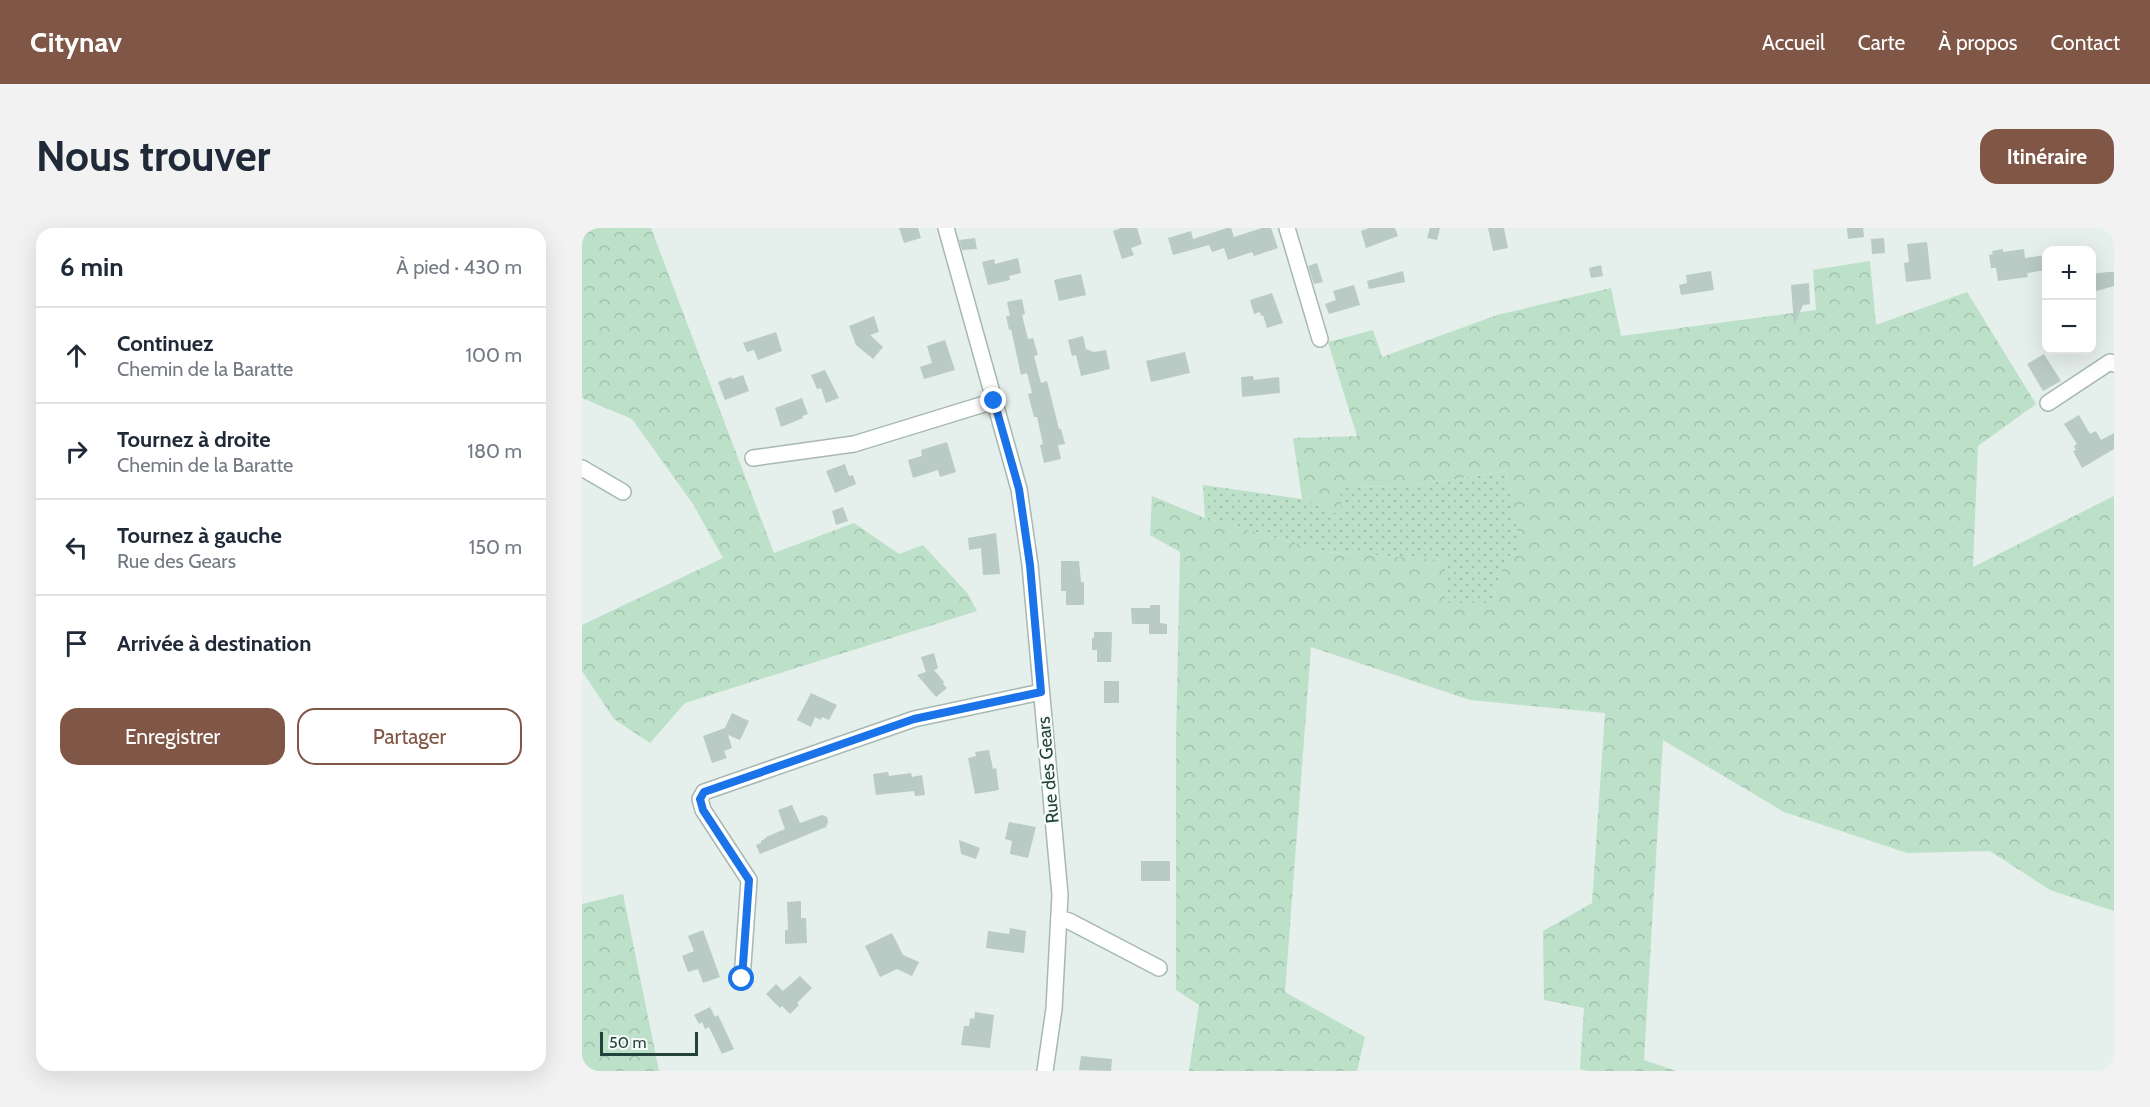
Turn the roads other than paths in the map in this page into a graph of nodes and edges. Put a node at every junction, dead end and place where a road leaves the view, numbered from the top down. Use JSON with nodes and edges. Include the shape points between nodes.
{"nodes":[{"id":1,"x":946,"y":228,"type":"edge"},
{"id":2,"x":1287,"y":228,"type":"edge"},
{"id":3,"x":1320,"y":339,"type":"dead end"},
{"id":4,"x":2114,"y":364,"type":"edge"},
{"id":5,"x":994,"y":401,"type":"junction"},
{"id":6,"x":2048,"y":403,"type":"dead end"},
{"id":7,"x":753,"y":458,"type":"dead end"},
{"id":8,"x":582,"y":468,"type":"edge"},
{"id":9,"x":622,"y":492,"type":"dead end"},
{"id":10,"x":1041,"y":692,"type":"junction"},
{"id":11,"x":1059,"y":918,"type":"junction"},
{"id":12,"x":1158,"y":968,"type":"dead end"},
{"id":13,"x":742,"y":979,"type":"dead end"},
{"id":14,"x":1045,"y":1071,"type":"edge"}],
"edges":[{"from":1,"to":5,"type":"street","name":"Rue des Gears"},
{"from":2,"to":3,"type":"street"},
{"from":4,"to":6,"type":"street","via":[[2110,362]]},
{"from":5,"to":7,"type":"street","via":[[854,444]]},
{"from":5,"to":10,"type":"street","name":"Rue des Gears","via":[[1019,489]]},
{"from":8,"to":9,"type":"street"},
{"from":10,"to":11,"type":"street","name":"Rue des Gears"},
{"from":10,"to":13,"type":"street","via":[[914,719],[704,792],[700,799],[703,810],[749,880]]},
{"from":11,"to":12,"type":"street"},
{"from":11,"to":14,"type":"street","name":"Rue des Gears","via":[[1054,1009]]}]}
